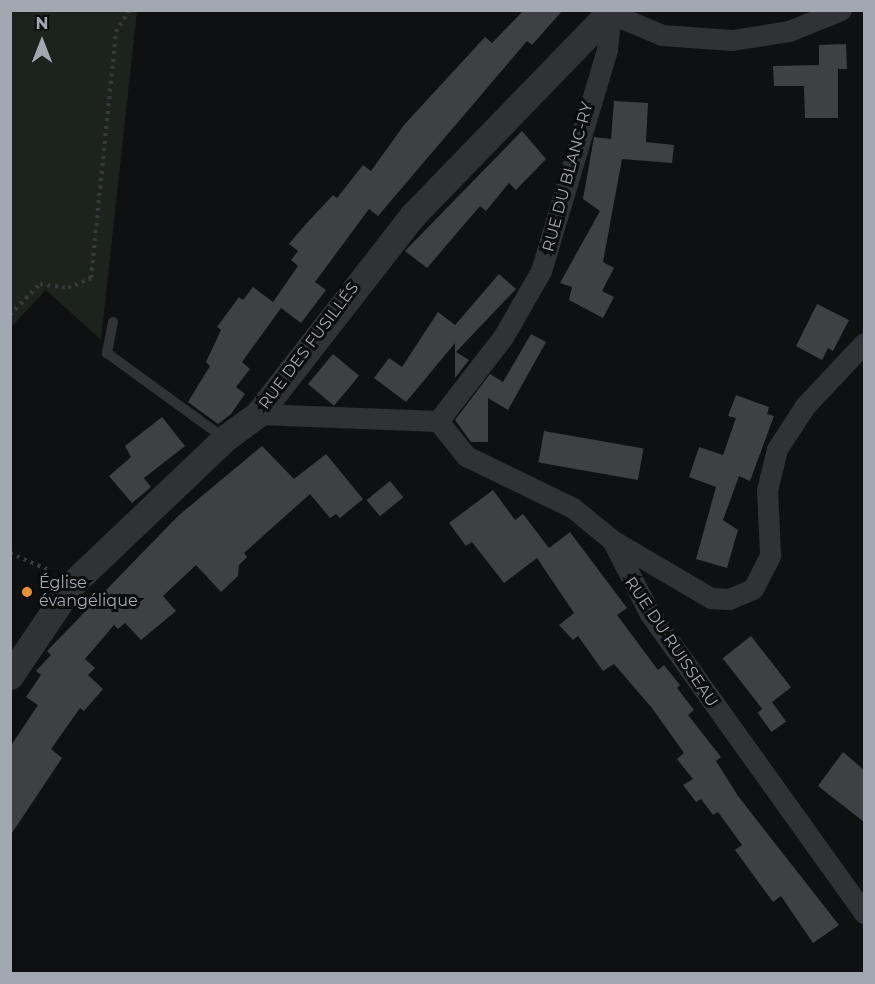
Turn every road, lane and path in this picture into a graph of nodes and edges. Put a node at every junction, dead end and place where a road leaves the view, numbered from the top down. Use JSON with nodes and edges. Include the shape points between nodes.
{"nodes":[{"id":1,"x":129,"y":10,"type":"edge"},
{"id":2,"x":841,"y":10,"type":"edge"},
{"id":3,"x":610,"y":12,"type":"edge"},
{"id":4,"x":10,"y":315,"type":"edge"},
{"id":5,"x":113,"y":322,"type":"dead end"},
{"id":6,"x":864,"y":343,"type":"edge"},
{"id":7,"x":258,"y":414,"type":"junction"},
{"id":8,"x":438,"y":421,"type":"junction"},
{"id":9,"x":224,"y":439,"type":"junction"},
{"id":10,"x":612,"y":540,"type":"junction"},
{"id":11,"x":10,"y":553,"type":"edge"},
{"id":12,"x":72,"y":584,"type":"junction"},
{"id":13,"x":10,"y":676,"type":"edge"},
{"id":14,"x":864,"y":913,"type":"edge"}],
"edges":[{"from":1,"to":4,"type":"path","via":[[116,32],[91,278],[68,288],[40,284]]},
{"from":2,"to":3,"type":"street","via":[[789,31],[732,40],[662,35]]},
{"from":3,"to":7,"type":"street","name":"RUE DES FUSILLÉS","via":[[413,215]]},
{"from":3,"to":8,"type":"street","name":"RUE DU BLANC-RY","via":[[607,50],[541,271],[503,337]]},
{"from":5,"to":9,"type":"lane","via":[[107,353]]},
{"from":6,"to":10,"type":"street","via":[[805,406],[777,449],[767,490],[770,555],[753,589],[729,599],[711,598]]},
{"from":7,"to":8,"type":"street"},
{"from":7,"to":9,"type":"street","name":"RUE DES FUSILLÉS"},
{"from":8,"to":10,"type":"street","name":"RUE DU RUISSEAU","via":[[466,456],[573,508]]},
{"from":9,"to":12,"type":"street","name":"RUE DES FUSILLÉS"},
{"from":10,"to":14,"type":"street","name":"RUE DU RUISSEAU","via":[[650,614]]},
{"from":11,"to":12,"type":"path"},
{"from":12,"to":13,"type":"street","name":"RUE DES FUSILLÉS"}]}
